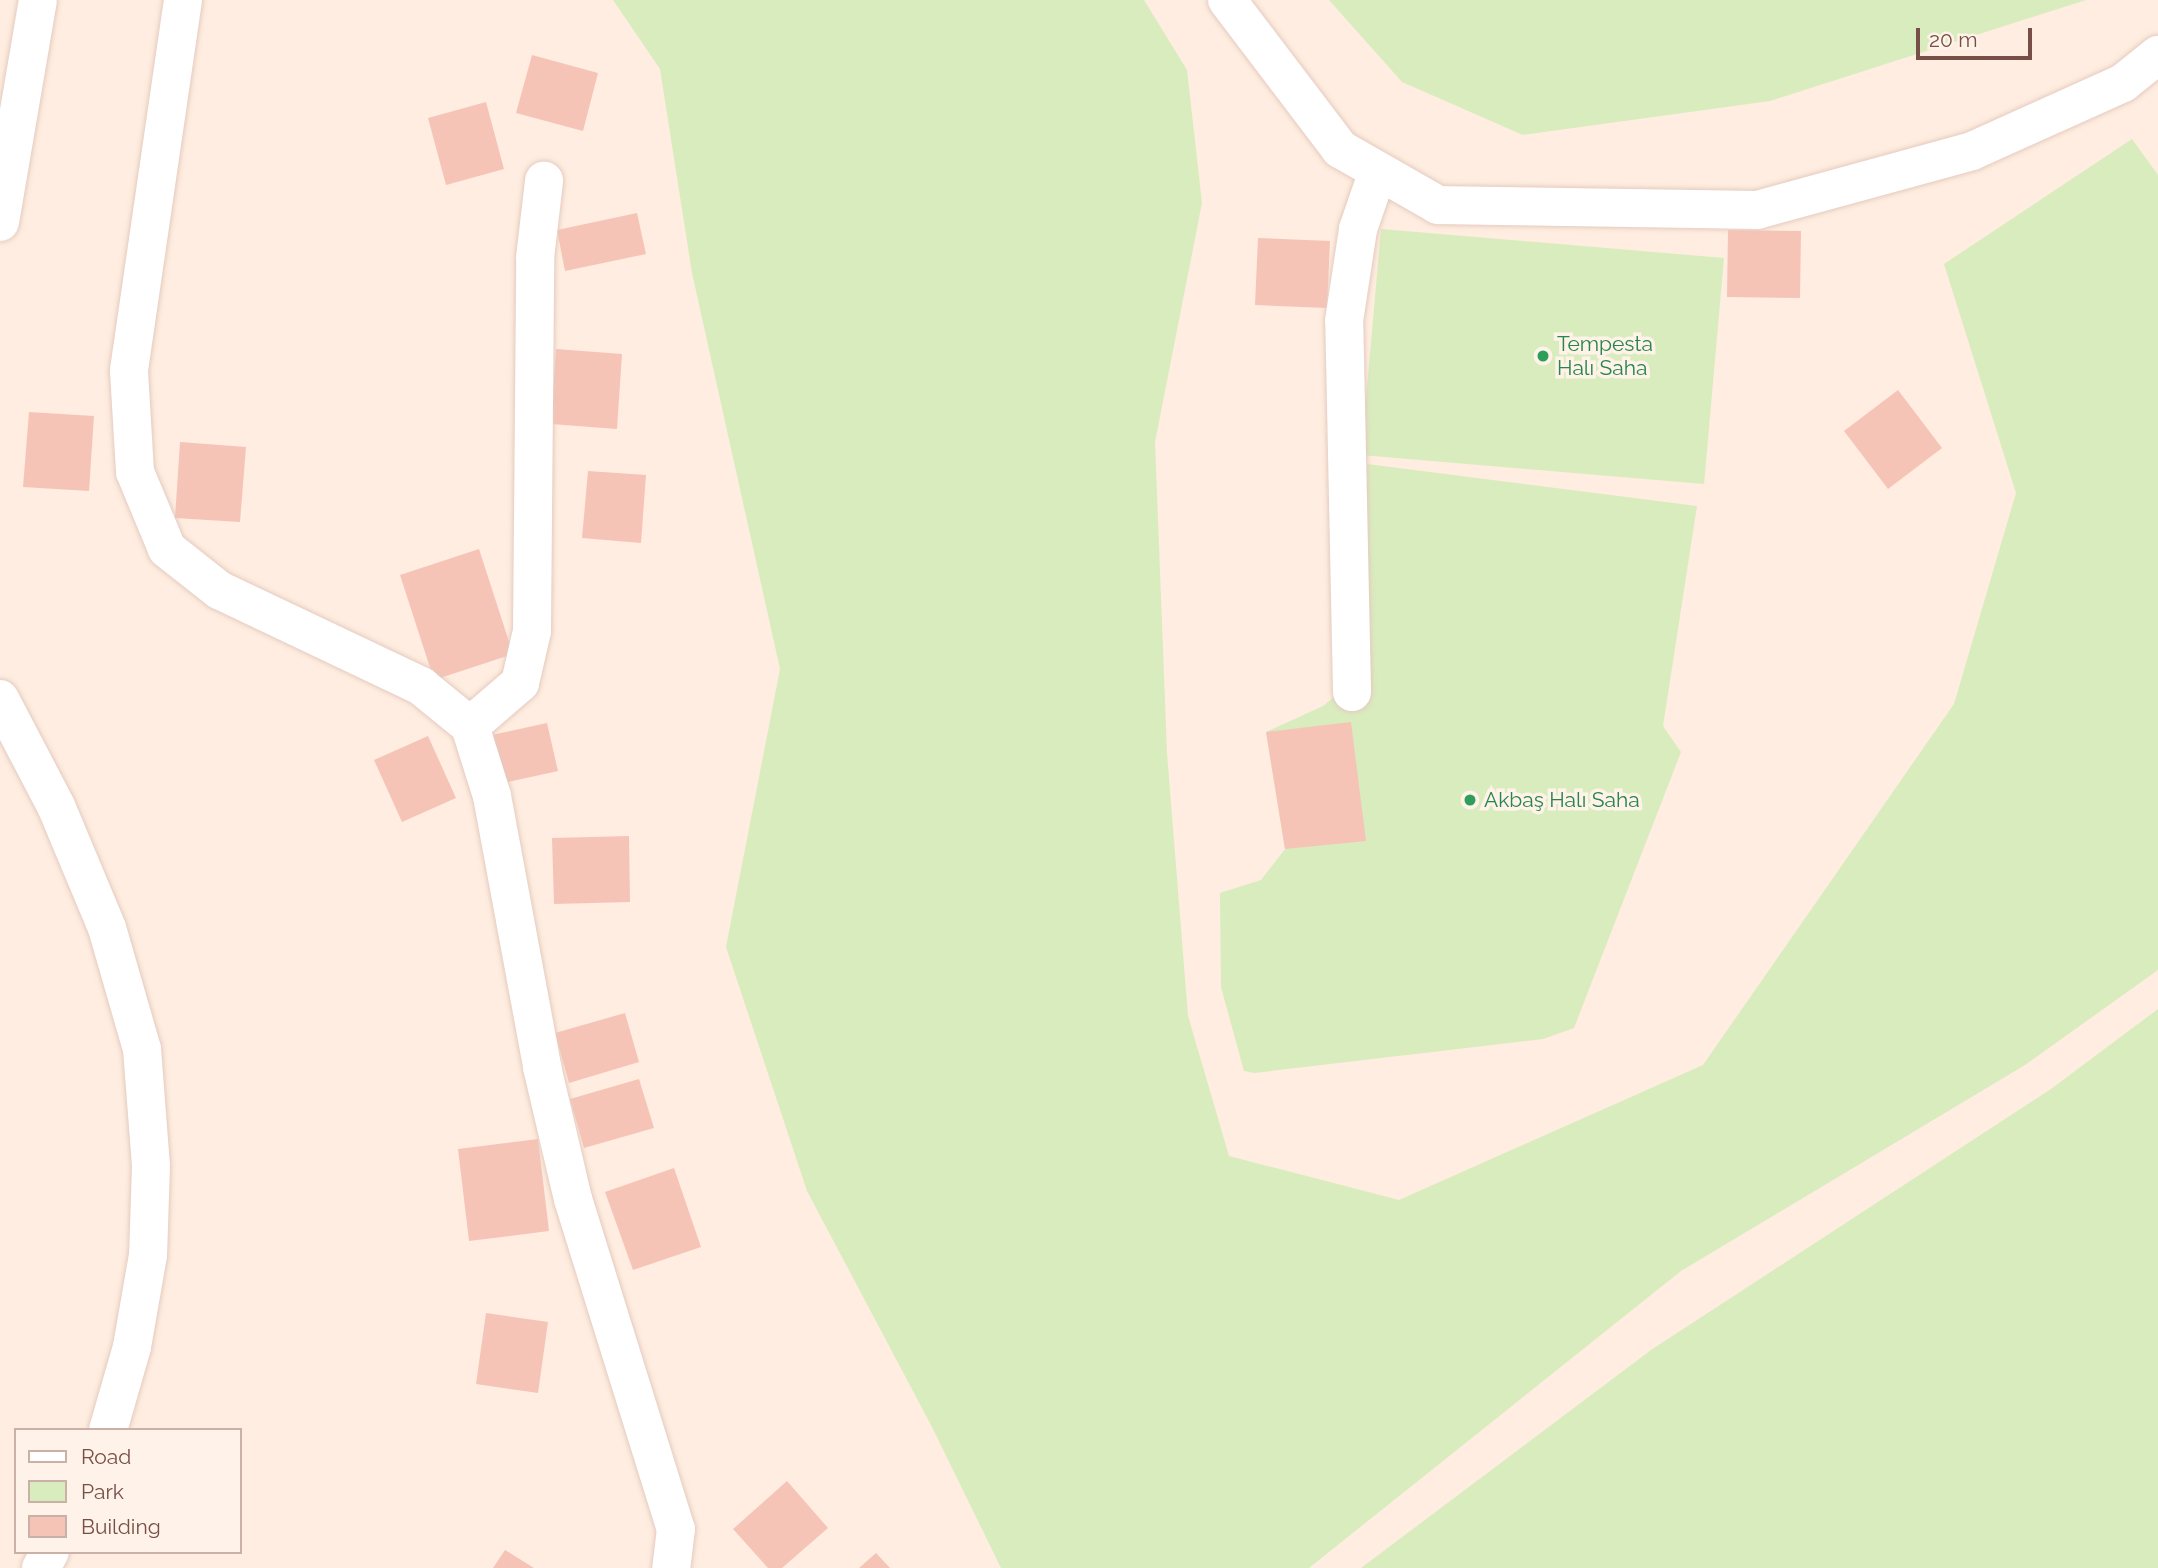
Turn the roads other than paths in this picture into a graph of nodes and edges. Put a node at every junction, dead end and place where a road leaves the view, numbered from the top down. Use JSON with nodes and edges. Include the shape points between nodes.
{"nodes":[{"id":1,"x":38,"y":0,"type":"edge"},
{"id":2,"x":183,"y":0,"type":"edge"},
{"id":3,"x":1227,"y":0,"type":"edge"},
{"id":4,"x":2158,"y":55,"type":"edge"},
{"id":5,"x":1378,"y":171,"type":"junction"},
{"id":6,"x":544,"y":181,"type":"dead end"},
{"id":7,"x":0,"y":222,"type":"edge"},
{"id":8,"x":1352,"y":692,"type":"dead end"},
{"id":9,"x":0,"y":699,"type":"edge"},
{"id":10,"x":470,"y":726,"type":"junction"},
{"id":11,"x":109,"y":1428,"type":"edge"},
{"id":12,"x":671,"y":1568,"type":"edge"}],
"edges":[{"from":1,"to":7,"type":"street"},
{"from":2,"to":10,"type":"street","via":[[129,371],[135,472],[167,549],[219,590],[421,686]]},
{"from":3,"to":5,"type":"street","via":[[1340,149]]},
{"from":4,"to":5,"type":"street","via":[[2123,83],[1972,150],[1757,210],[1438,205]]},
{"from":5,"to":8,"type":"street","via":[[1358,229],[1344,321]]},
{"from":6,"to":10,"type":"street","via":[[535,258],[532,631],[520,683]]},
{"from":9,"to":11,"type":"street","via":[[55,806],[107,928],[142,1049],[151,1166],[148,1255],[132,1347]]},
{"from":10,"to":12,"type":"street","via":[[492,796],[542,1067],[573,1199],[676,1529]]}]}
